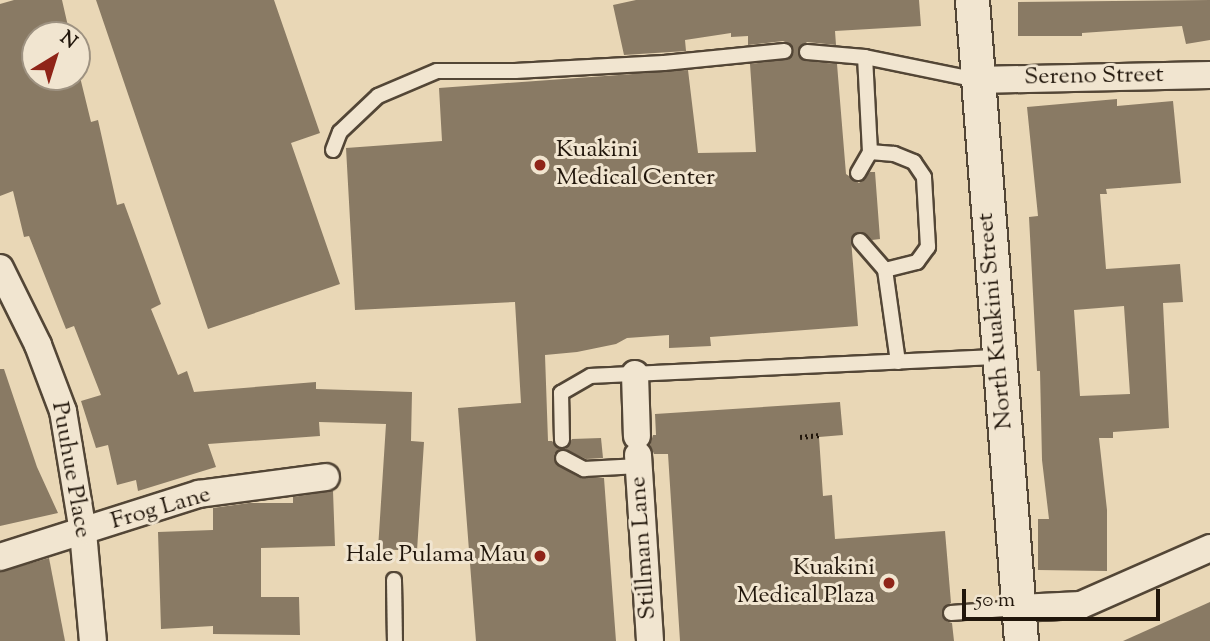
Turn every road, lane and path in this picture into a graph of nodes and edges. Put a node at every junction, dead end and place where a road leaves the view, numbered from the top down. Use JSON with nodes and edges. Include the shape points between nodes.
{"nodes":[{"id":1,"x":972,"y":0,"type":"edge"},
{"id":2,"x":784,"y":51,"type":"dead end"},
{"id":3,"x":807,"y":52,"type":"dead end"},
{"id":4,"x":865,"y":57,"type":"junction"},
{"id":5,"x":1210,"y":75,"type":"edge"},
{"id":6,"x":977,"y":80,"type":"junction"},
{"id":7,"x":333,"y":150,"type":"dead end"},
{"id":8,"x":870,"y":152,"type":"junction"},
{"id":9,"x":858,"y":173,"type":"dead end"},
{"id":10,"x":860,"y":241,"type":"dead end"},
{"id":11,"x":0,"y":268,"type":"edge"},
{"id":12,"x":885,"y":270,"type":"junction"},
{"id":13,"x":999,"y":357,"type":"junction"},
{"id":14,"x":898,"y":362,"type":"junction"},
{"id":15,"x":635,"y":374,"type":"junction"},
{"id":16,"x":820,"y":435,"type":"dead end"},
{"id":17,"x":800,"y":437,"type":"dead end"},
{"id":18,"x":562,"y":440,"type":"dead end"},
{"id":19,"x":638,"y":452,"type":"junction"},
{"id":20,"x":563,"y":458,"type":"dead end"},
{"id":21,"x":326,"y":477,"type":"dead end"},
{"id":22,"x":83,"y":532,"type":"junction"},
{"id":23,"x":1210,"y":548,"type":"edge"},
{"id":24,"x":0,"y":557,"type":"edge"},
{"id":25,"x":394,"y":580,"type":"dead end"},
{"id":26,"x":1019,"y":608,"type":"junction"},
{"id":27,"x":951,"y":613,"type":"dead end"},
{"id":28,"x":93,"y":641,"type":"edge"},
{"id":29,"x":395,"y":641,"type":"edge"},
{"id":30,"x":650,"y":641,"type":"edge"},
{"id":31,"x":1021,"y":641,"type":"edge"}],
"edges":[{"from":1,"to":6,"type":"street","name":"North Kuakini Street"},
{"from":2,"to":7,"type":"lane","via":[[664,63],[437,71],[378,96],[340,132]]},
{"from":3,"to":4,"type":"lane"},
{"from":4,"to":6,"type":"lane"},
{"from":4,"to":8,"type":"lane"},
{"from":5,"to":6,"type":"street","name":"Sereno Street"},
{"from":6,"to":13,"type":"street","name":"North Kuakini Street"},
{"from":8,"to":9,"type":"lane"},
{"from":8,"to":12,"type":"lane","via":[[914,162],[924,177],[928,247],[918,262]]},
{"from":10,"to":12,"type":"lane"},
{"from":11,"to":22,"type":"street","name":"Puuhue Place","via":[[38,345],[63,411]]},
{"from":12,"to":14,"type":"lane"},
{"from":13,"to":14,"type":"lane"},
{"from":13,"to":26,"type":"street","name":"North Kuakini Street"},
{"from":14,"to":15,"type":"lane"},
{"from":15,"to":18,"type":"lane","via":[[591,376],[561,393]]},
{"from":15,"to":19,"type":"street","name":"Stillman Lane"},
{"from":16,"to":17,"type":"path"},
{"from":19,"to":20,"type":"lane","via":[[584,469]]},
{"from":19,"to":30,"type":"street","name":"Stillman Lane"},
{"from":21,"to":22,"type":"street","name":"Frog Lane","via":[[199,494]]},
{"from":22,"to":24,"type":"street","name":"Frog Lane"},
{"from":22,"to":28,"type":"street","name":"Puuhue Place"},
{"from":23,"to":26,"type":"street","via":[[1081,605]]},
{"from":25,"to":29,"type":"lane"},
{"from":26,"to":27,"type":"lane"},
{"from":26,"to":31,"type":"street","name":"North Kuakini Street"}]}
